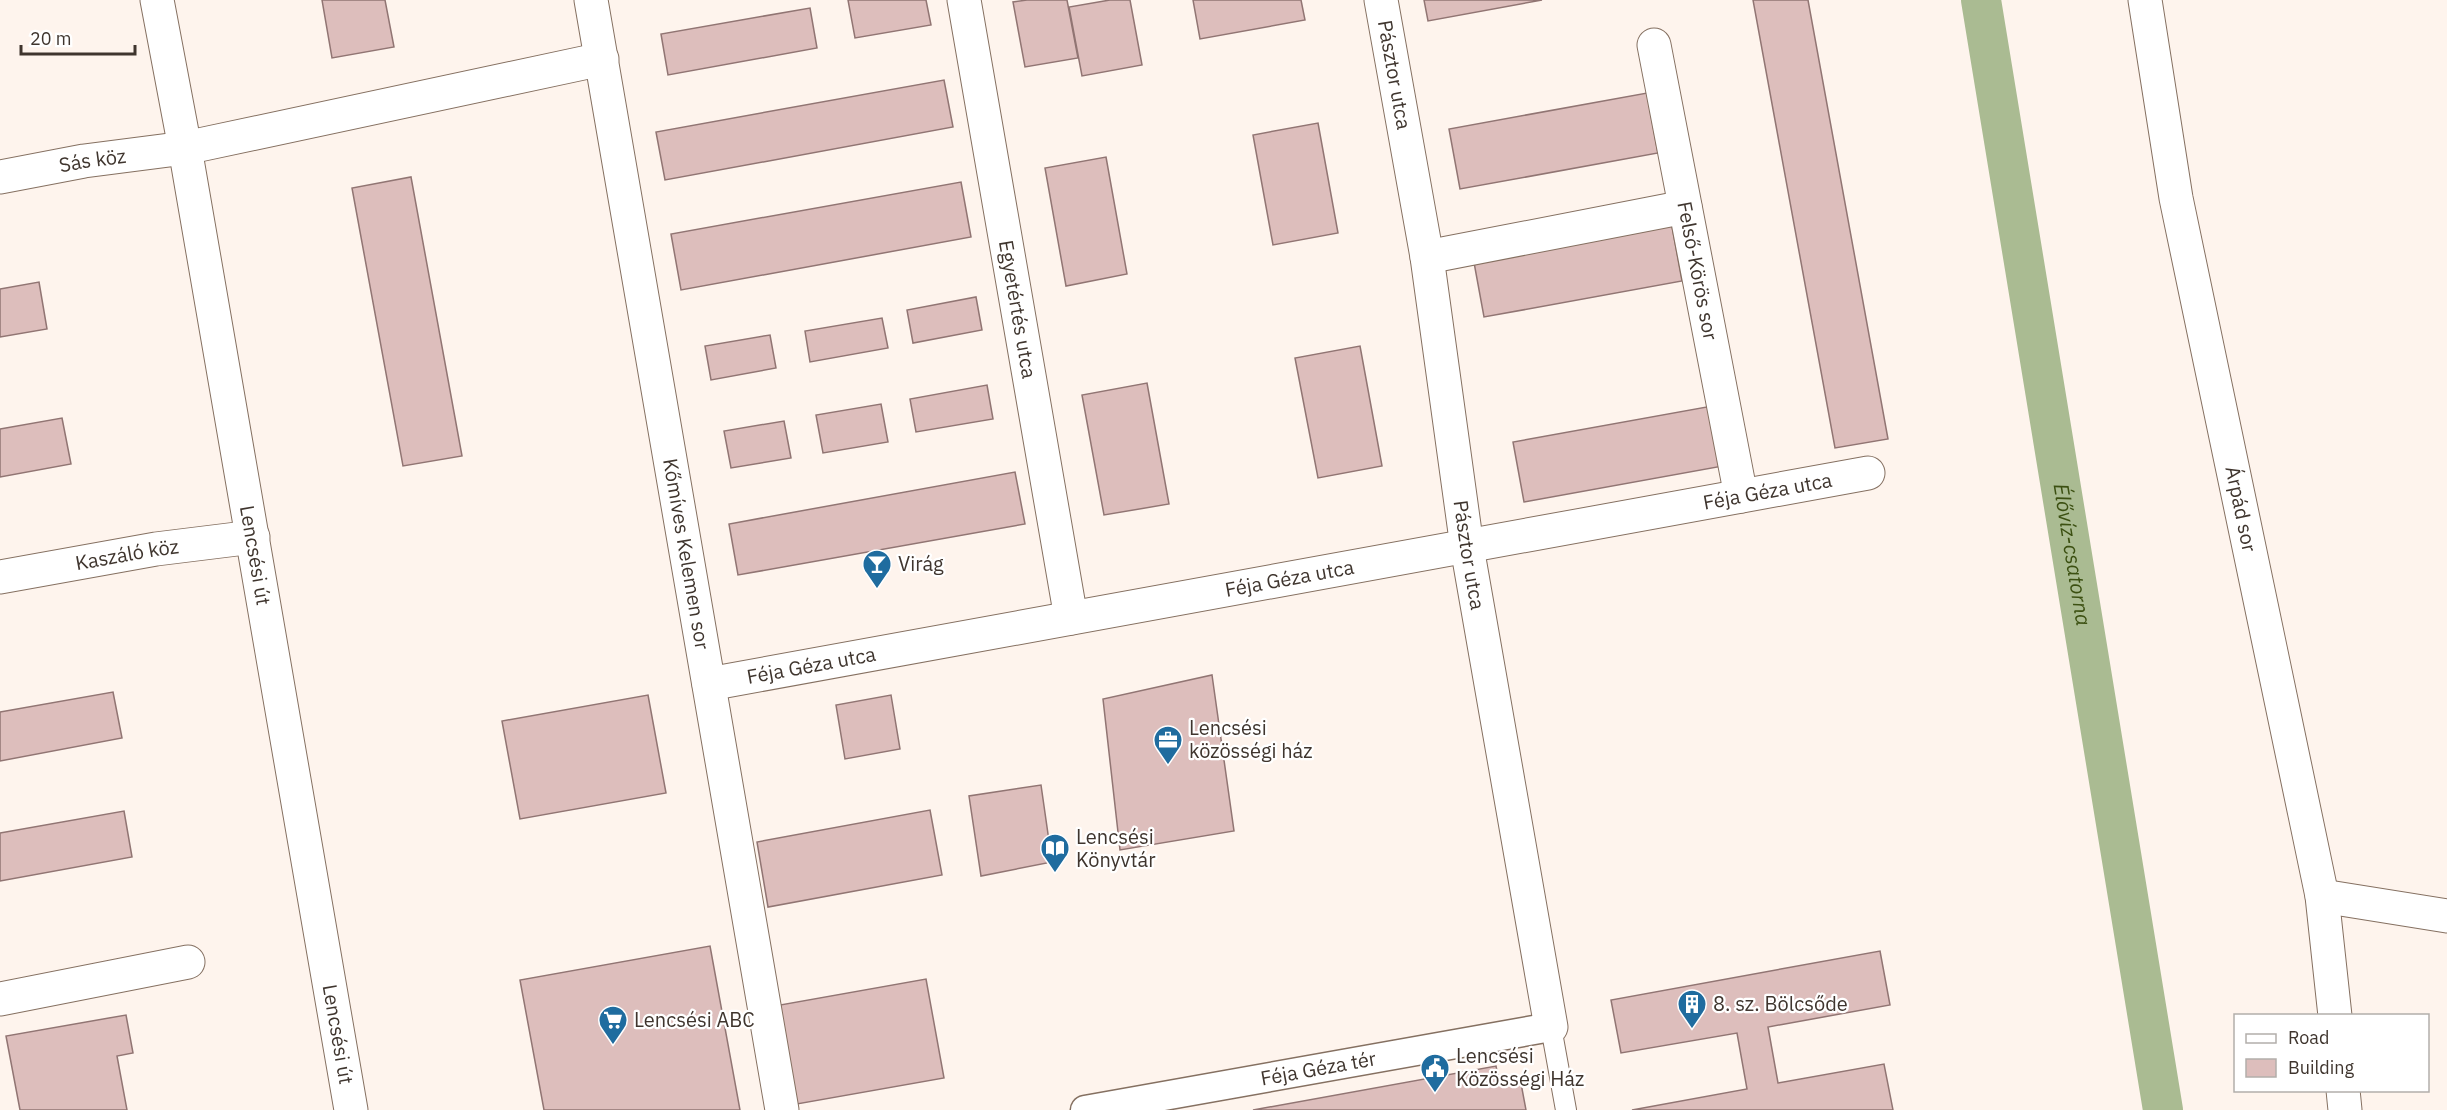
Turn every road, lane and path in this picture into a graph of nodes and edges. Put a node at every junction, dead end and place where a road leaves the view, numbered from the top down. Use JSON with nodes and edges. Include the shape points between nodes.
{"nodes":[{"id":1,"x":157,"y":0,"type":"edge"},
{"id":2,"x":591,"y":0,"type":"edge"},
{"id":3,"x":964,"y":0,"type":"edge"},
{"id":4,"x":1381,"y":0,"type":"edge"},
{"id":5,"x":2145,"y":0,"type":"edge"},
{"id":6,"x":1654,"y":45,"type":"dead end"},
{"id":7,"x":602,"y":59,"type":"junction"},
{"id":8,"x":186,"y":148,"type":"junction"},
{"id":9,"x":0,"y":177,"type":"edge"},
{"id":10,"x":1685,"y":207,"type":"junction"},
{"id":11,"x":1427,"y":257,"type":"junction"},
{"id":12,"x":1868,"y":473,"type":"dead end"},
{"id":13,"x":1741,"y":496,"type":"junction"},
{"id":14,"x":254,"y":537,"type":"junction"},
{"id":15,"x":1467,"y":547,"type":"junction"},
{"id":16,"x":0,"y":577,"type":"edge"},
{"id":17,"x":1071,"y":618,"type":"junction"},
{"id":18,"x":709,"y":684,"type":"junction"},
{"id":19,"x":2322,"y":896,"type":"junction"},
{"id":20,"x":2447,"y":916,"type":"edge"},
{"id":21,"x":188,"y":962,"type":"dead end"},
{"id":22,"x":0,"y":999,"type":"edge"},
{"id":23,"x":2335,"y":1014,"type":"edge"},
{"id":24,"x":1551,"y":1027,"type":"junction"},
{"id":25,"x":2343,"y":1092,"type":"edge"},
{"id":26,"x":351,"y":1110,"type":"edge"},
{"id":27,"x":782,"y":1110,"type":"edge"},
{"id":28,"x":1085,"y":1110,"type":"edge"},
{"id":29,"x":1566,"y":1110,"type":"edge"},
{"id":30,"x":2345,"y":1110,"type":"edge"}],
"edges":[{"from":1,"to":8,"type":"street","name":"Lencsési út"},
{"from":2,"to":7,"type":"street","name":"Kőmíves Kelemen sor"},
{"from":3,"to":17,"type":"street","name":"Egyetértés utca"},
{"from":4,"to":11,"type":"street","name":"Pásztor utca"},
{"from":5,"to":19,"type":"street","name":"Árpád sor","via":[[2176,198]]},
{"from":6,"to":10,"type":"street","name":"Felső-Körös sor"},
{"from":7,"to":8,"type":"street","name":"Sás köz"},
{"from":7,"to":18,"type":"street","name":"Kőmíves Kelemen sor"},
{"from":8,"to":9,"type":"street","name":"Sás köz"},
{"from":8,"to":14,"type":"street","name":"Lencsési út"},
{"from":10,"to":11,"type":"street"},
{"from":10,"to":13,"type":"street","name":"Felső-Körös sor"},
{"from":11,"to":15,"type":"street","name":"Pásztor utca"},
{"from":12,"to":13,"type":"street","name":"Féja Géza utca"},
{"from":13,"to":15,"type":"street","name":"Féja Géza utca"},
{"from":14,"to":16,"type":"street","name":"Kaszáló köz","via":[[156,549]]},
{"from":14,"to":26,"type":"street","name":"Lencsési út"},
{"from":15,"to":17,"type":"street","name":"Féja Géza utca"},
{"from":15,"to":24,"type":"street","name":"Pásztor utca"},
{"from":17,"to":18,"type":"street","name":"Féja Géza utca"},
{"from":18,"to":27,"type":"street","name":"Kőmíves Kelemen sor"},
{"from":19,"to":20,"type":"street"},
{"from":19,"to":23,"type":"street","name":"Árpád sor"},
{"from":21,"to":22,"type":"street"},
{"from":24,"to":28,"type":"street","name":"Féja Géza tér"},
{"from":24,"to":29,"type":"lane","name":"Pásztor utca"},
{"from":25,"to":30,"type":"street"}]}
